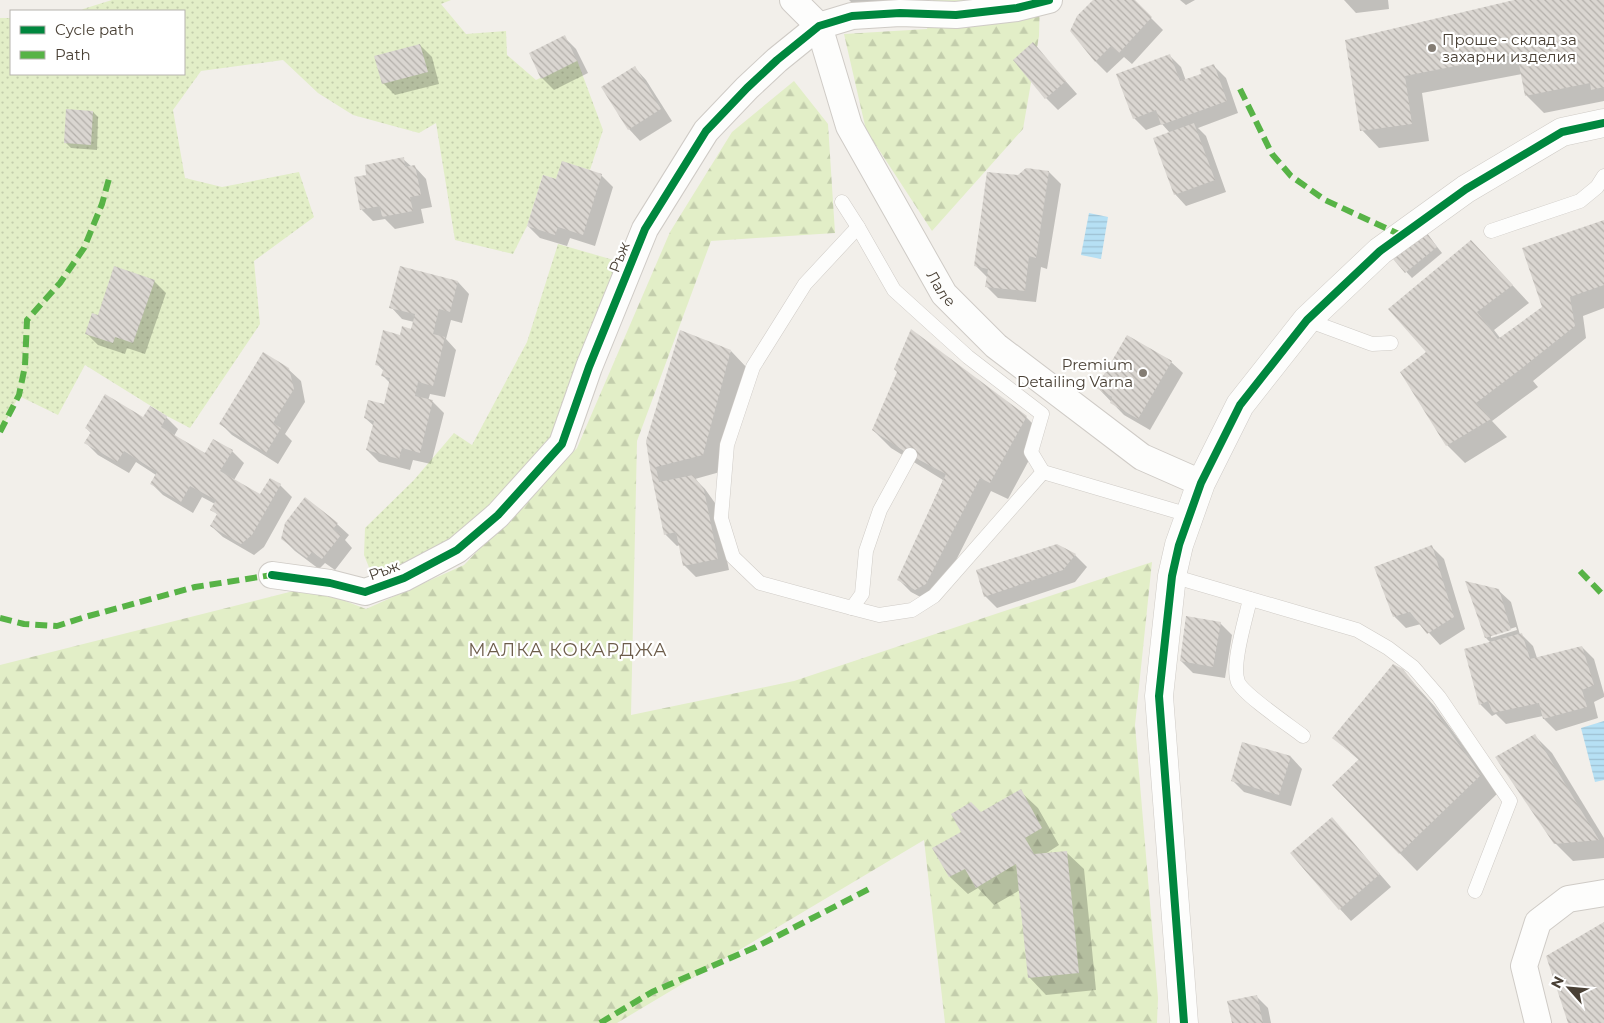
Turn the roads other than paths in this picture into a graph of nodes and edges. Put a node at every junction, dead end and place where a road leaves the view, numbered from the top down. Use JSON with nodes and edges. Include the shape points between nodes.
{"nodes":[{"id":1,"x":793,"y":0,"type":"edge"},
{"id":2,"x":1050,"y":0,"type":"edge"},
{"id":3,"x":819,"y":26,"type":"junction"},
{"id":4,"x":1604,"y":123,"type":"edge"},
{"id":5,"x":1604,"y":176,"type":"edge"},
{"id":6,"x":842,"y":202,"type":"dead end"},
{"id":7,"x":858,"y":227,"type":"junction"},
{"id":8,"x":1490,"y":231,"type":"dead end"},
{"id":9,"x":1306,"y":320,"type":"junction"},
{"id":10,"x":1391,"y":343,"type":"dead end"},
{"id":11,"x":910,"y":455,"type":"dead end"},
{"id":12,"x":1043,"y":472,"type":"junction"},
{"id":13,"x":1201,"y":483,"type":"junction"},
{"id":14,"x":1189,"y":515,"type":"junction"},
{"id":15,"x":272,"y":576,"type":"dead end"},
{"id":16,"x":1172,"y":576,"type":"junction"},
{"id":17,"x":1250,"y":599,"type":"junction"},
{"id":18,"x":852,"y":608,"type":"junction"},
{"id":19,"x":1302,"y":736,"type":"dead end"},
{"id":20,"x":1475,"y":891,"type":"dead end"},
{"id":21,"x":1604,"y":893,"type":"edge"},
{"id":22,"x":1184,"y":1023,"type":"edge"},
{"id":23,"x":1538,"y":1023,"type":"edge"}],
"edges":[{"from":1,"to":3,"type":"street","name":"Лале"},
{"from":2,"to":3,"type":"street","name":"Ръж","via":[[1016,8],[956,15],[900,13],[852,16]]},
{"from":3,"to":13,"type":"street","name":"Лале","via":[[849,126],[944,294],[996,346],[1142,457]]},
{"from":3,"to":15,"type":"street","name":"Ръж","via":[[777,60],[706,131],[645,229],[589,367],[562,444],[498,515],[457,550],[404,578],[365,592],[330,583]]},
{"from":4,"to":9,"type":"street","via":[[1562,132],[1466,189],[1380,251]]},
{"from":5,"to":8,"type":"lane","via":[[1597,187],[1580,201]]},
{"from":6,"to":7,"type":"lane"},
{"from":7,"to":12,"type":"lane","via":[[894,290],[965,362],[1042,414],[1031,452]]},
{"from":7,"to":18,"type":"lane","via":[[805,284],[753,367],[727,445],[720,518],[733,557],[760,583]]},
{"from":9,"to":10,"type":"lane","via":[[1372,344]]},
{"from":9,"to":13,"type":"street","via":[[1240,405]]},
{"from":11,"to":18,"type":"lane","via":[[880,510],[866,551],[862,594]]},
{"from":12,"to":14,"type":"lane"},
{"from":12,"to":18,"type":"lane","via":[[934,596],[912,610],[879,614]]},
{"from":13,"to":14,"type":"street"},
{"from":14,"to":16,"type":"street","via":[[1178,545]]},
{"from":16,"to":17,"type":"lane"},
{"from":16,"to":22,"type":"street","via":[[1159,696]]},
{"from":17,"to":19,"type":"lane","via":[[1235,668],[1238,683],[1246,693]]},
{"from":17,"to":20,"type":"lane","via":[[1357,630],[1414,667],[1439,697],[1510,801]]},
{"from":21,"to":23,"type":"street","via":[[1568,899],[1538,922],[1524,966]]}]}
